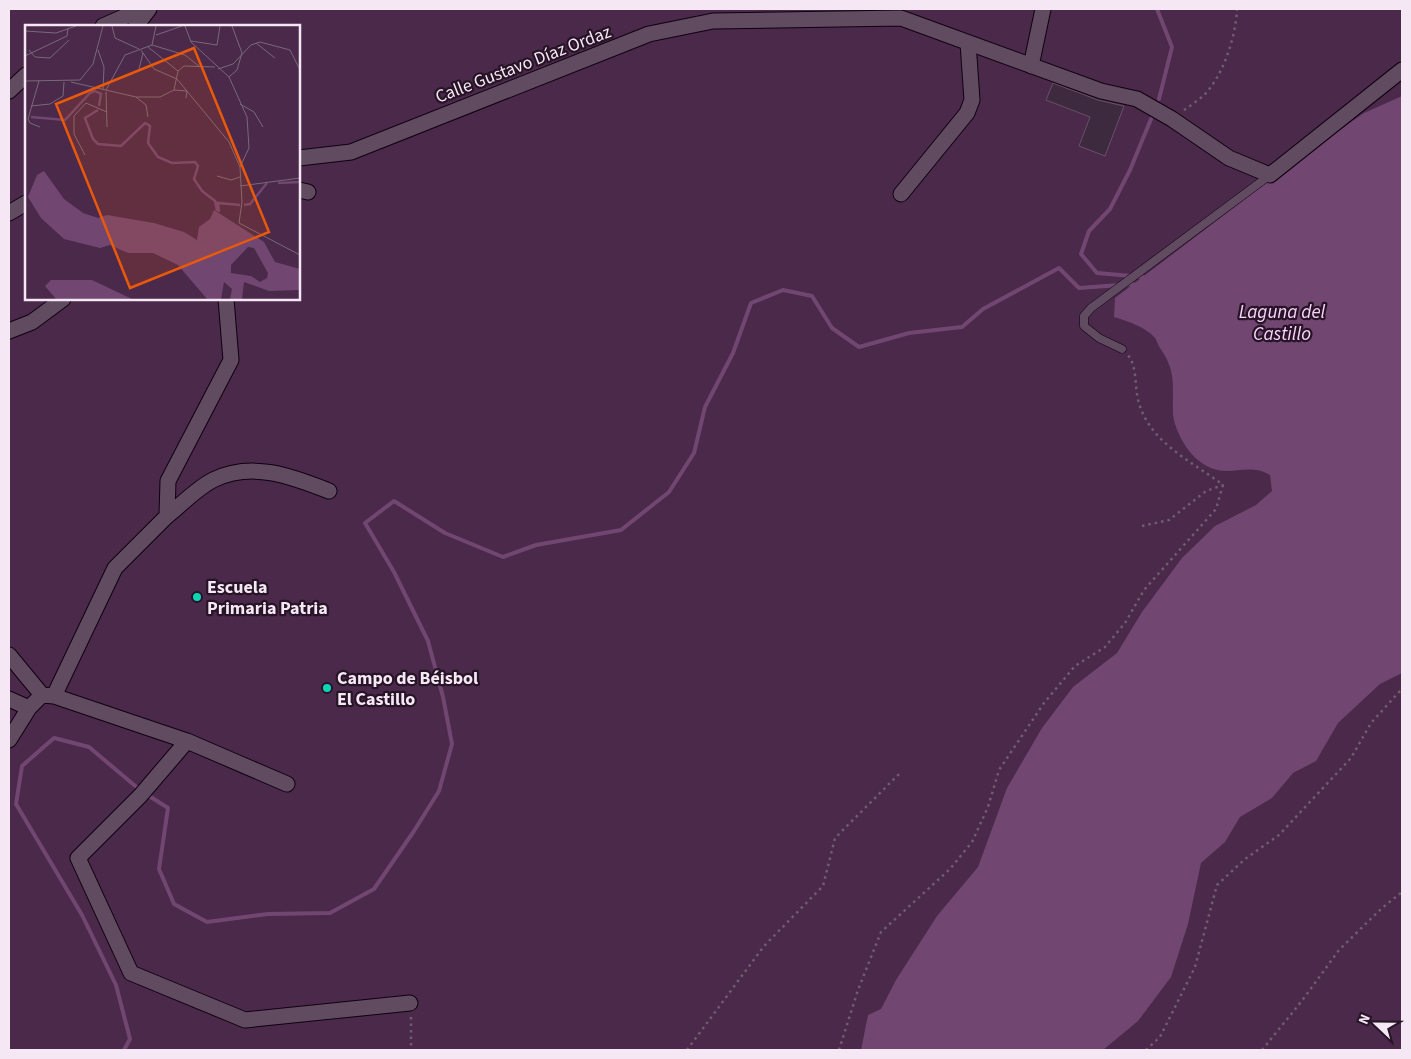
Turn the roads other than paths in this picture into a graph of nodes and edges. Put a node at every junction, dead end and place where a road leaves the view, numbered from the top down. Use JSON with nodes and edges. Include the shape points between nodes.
{"nodes":[{"id":1,"x":142,"y":9,"type":"edge"},
{"id":2,"x":149,"y":9,"type":"edge"},
{"id":3,"x":1043,"y":9,"type":"edge"},
{"id":4,"x":897,"y":13,"type":"edge"},
{"id":5,"x":106,"y":25,"type":"edge"},
{"id":6,"x":137,"y":25,"type":"edge"},
{"id":7,"x":968,"y":43,"type":"junction"},
{"id":8,"x":1031,"y":66,"type":"junction"},
{"id":9,"x":1402,"y":70,"type":"edge"},
{"id":10,"x":25,"y":76,"type":"edge"},
{"id":11,"x":9,"y":91,"type":"edge"},
{"id":12,"x":300,"y":158,"type":"edge"},
{"id":13,"x":1270,"y":175,"type":"junction"},
{"id":14,"x":901,"y":194,"type":"dead end"},
{"id":15,"x":25,"y":204,"type":"edge"},
{"id":16,"x":9,"y":213,"type":"edge"},
{"id":17,"x":62,"y":300,"type":"edge"},
{"id":18,"x":226,"y":300,"type":"edge"},
{"id":19,"x":9,"y":331,"type":"edge"},
{"id":20,"x":1122,"y":349,"type":"road end"},
{"id":21,"x":328,"y":491,"type":"dead end"},
{"id":22,"x":167,"y":516,"type":"junction"},
{"id":23,"x":9,"y":655,"type":"edge"},
{"id":24,"x":48,"y":696,"type":"junction"},
{"id":25,"x":9,"y":699,"type":"edge"},
{"id":26,"x":29,"y":708,"type":"junction"},
{"id":27,"x":9,"y":740,"type":"edge"},
{"id":28,"x":187,"y":740,"type":"junction"},
{"id":29,"x":287,"y":784,"type":"dead end"},
{"id":30,"x":410,"y":1003,"type":"road end"}],
"edges":[{"from":1,"to":5,"type":"street"},
{"from":2,"to":6,"type":"street"},
{"from":3,"to":8,"type":"street"},
{"from":4,"to":7,"type":"street","name":"Calle Gustavo Díaz Ordaz"},
{"from":4,"to":12,"type":"street","name":"Calle Gustavo Díaz Ordaz","via":[[713,21],[649,34],[351,152]]},
{"from":7,"to":8,"type":"street","name":"Calle Gustavo Díaz Ordaz"},
{"from":7,"to":14,"type":"street","via":[[972,100],[967,113]]},
{"from":8,"to":13,"type":"street","name":"Calle Gustavo Díaz Ordaz","via":[[1102,91],[1137,99],[1229,158]]},
{"from":9,"to":13,"type":"street"},
{"from":10,"to":11,"type":"street"},
{"from":13,"to":20,"type":"lane","via":[[1084,316],[1084,326],[1094,336]]},
{"from":15,"to":16,"type":"street"},
{"from":17,"to":19,"type":"street","via":[[32,322]]},
{"from":18,"to":22,"type":"street","via":[[231,360],[168,481]]},
{"from":21,"to":22,"type":"street","via":[[286,474],[249,470],[213,480]]},
{"from":22,"to":24,"type":"street","via":[[115,568]]},
{"from":23,"to":24,"type":"street"},
{"from":24,"to":26,"type":"street"},
{"from":24,"to":28,"type":"street"},
{"from":25,"to":26,"type":"street"},
{"from":26,"to":27,"type":"street"},
{"from":28,"to":29,"type":"street"},
{"from":28,"to":30,"type":"street","via":[[140,796],[78,858],[131,973],[245,1020]]}]}
